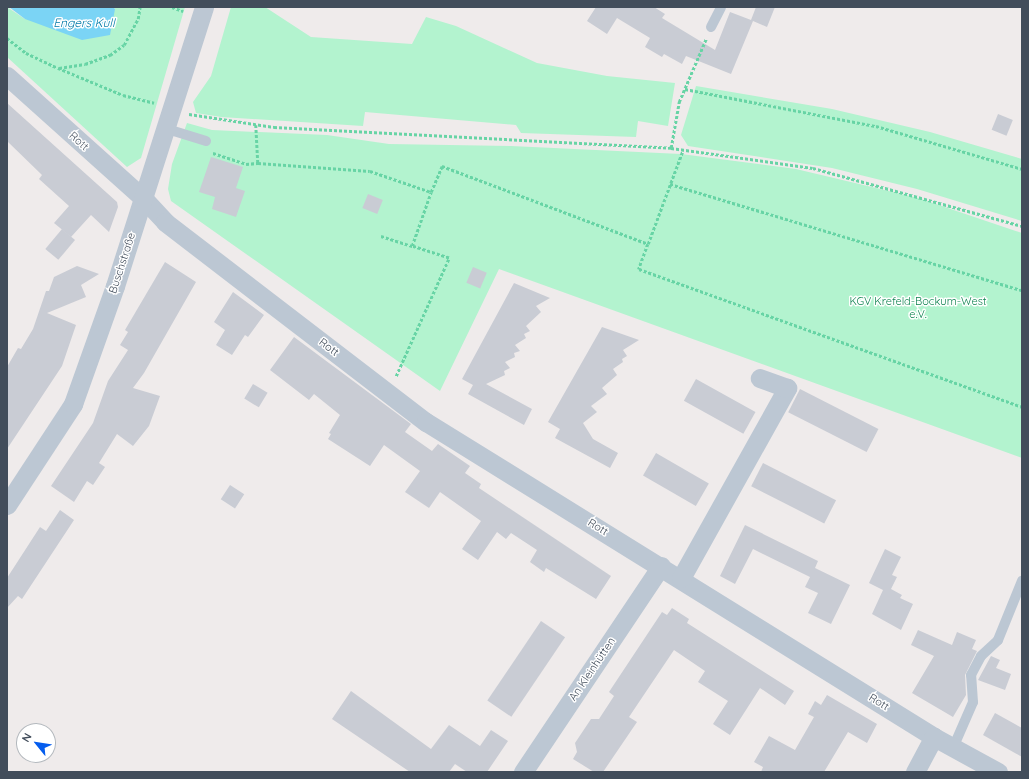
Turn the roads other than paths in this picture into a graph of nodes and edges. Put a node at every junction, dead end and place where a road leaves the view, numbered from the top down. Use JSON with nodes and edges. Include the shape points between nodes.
{"nodes":[{"id":1,"x":204,"y":7,"type":"edge"},
{"id":2,"x":722,"y":7,"type":"edge"},
{"id":3,"x":711,"y":27,"type":"road end"},
{"id":4,"x":7,"y":76,"type":"edge"},
{"id":5,"x":164,"y":128,"type":"junction"},
{"id":6,"x":206,"y":141,"type":"road end"},
{"id":7,"x":143,"y":198,"type":"junction"},
{"id":8,"x":760,"y":378,"type":"dead end"},
{"id":9,"x":7,"y":505,"type":"edge"},
{"id":10,"x":661,"y":566,"type":"junction"},
{"id":11,"x":681,"y":578,"type":"junction"},
{"id":12,"x":1022,"y":581,"type":"edge"},
{"id":13,"x":934,"y":737,"type":"junction"},
{"id":14,"x":953,"y":748,"type":"junction"},
{"id":15,"x":523,"y":772,"type":"edge"},
{"id":16,"x":915,"y":772,"type":"edge"},
{"id":17,"x":998,"y":772,"type":"edge"}],
"edges":[{"from":1,"to":5,"type":"street","name":"Buschstraße"},
{"from":2,"to":3,"type":"lane"},
{"from":4,"to":7,"type":"street","name":"Rott"},
{"from":5,"to":6,"type":"lane"},
{"from":5,"to":7,"type":"street","name":"Buschstraße"},
{"from":7,"to":9,"type":"street","name":"Buschstraße","via":[[73,404]]},
{"from":7,"to":10,"type":"street","name":"Rott","via":[[165,222],[426,422]]},
{"from":8,"to":11,"type":"street","via":[[787,388]]},
{"from":10,"to":11,"type":"street","name":"Rott"},
{"from":10,"to":15,"type":"street","name":"An Kleinhütten"},
{"from":11,"to":13,"type":"street","name":"Rott"},
{"from":12,"to":14,"type":"lane","via":[[998,640],[981,656],[971,675],[973,702]]},
{"from":13,"to":14,"type":"street","name":"Rott"},
{"from":13,"to":16,"type":"street"},
{"from":14,"to":17,"type":"street","name":"Rott"}]}
